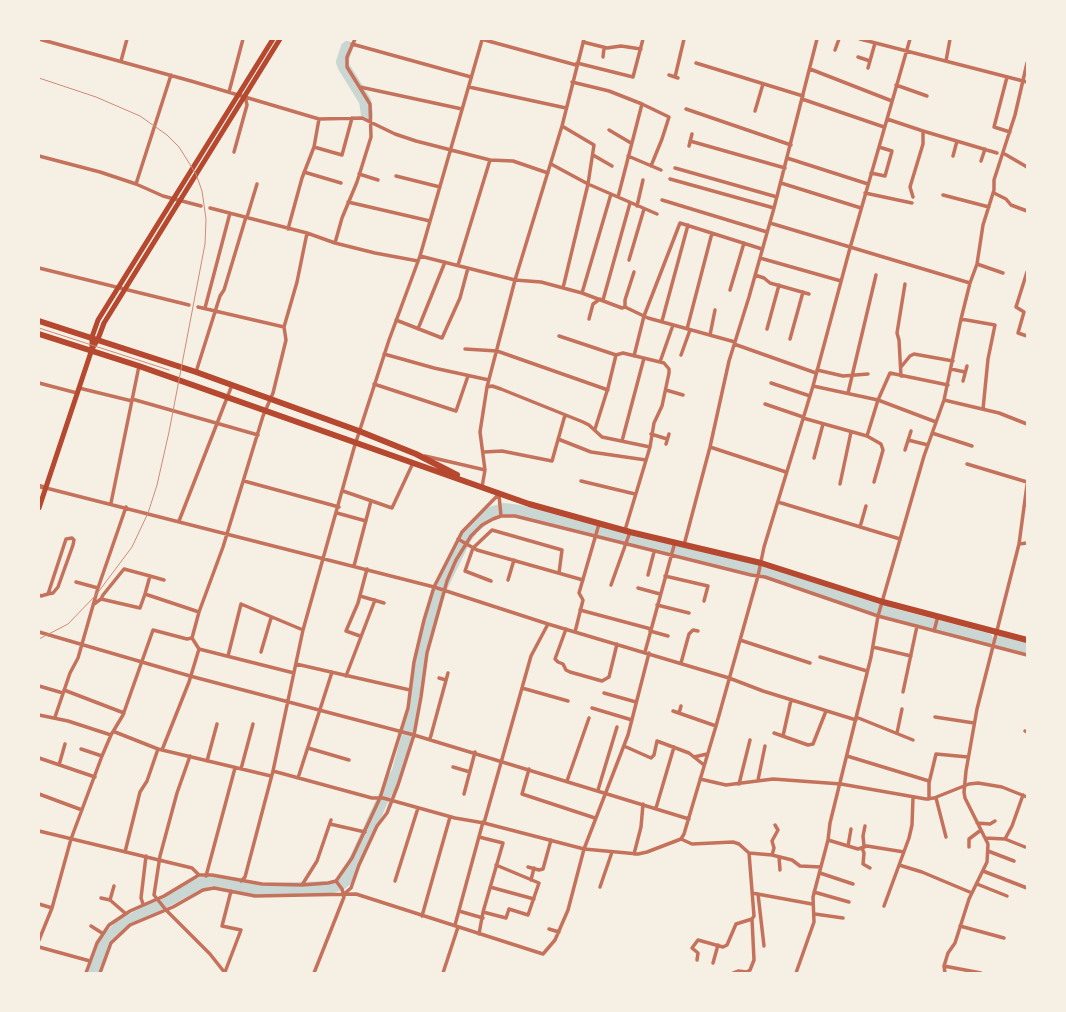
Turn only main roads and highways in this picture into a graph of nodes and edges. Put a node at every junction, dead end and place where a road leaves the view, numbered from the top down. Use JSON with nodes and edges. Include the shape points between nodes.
{"nodes":[{"id":1,"x":273,"y":39,"type":"edge"},
{"id":2,"x":280,"y":39,"type":"edge"},
{"id":3,"x":39,"y":321,"type":"edge"},
{"id":4,"x":39,"y":334,"type":"edge"},
{"id":5,"x":95,"y":338,"type":"junction"},
{"id":6,"x":92,"y":350,"type":"junction"},
{"id":7,"x":482,"y":487,"type":"junction"},
{"id":8,"x":39,"y":508,"type":"edge"},
{"id":9,"x":1027,"y":640,"type":"edge"}],
"edges":[{"from":1,"to":5,"type":"main road","via":[[118,286],[98,320]]},
{"from":2,"to":5,"type":"main road"},
{"from":3,"to":5,"type":"highway"},
{"from":4,"to":6,"type":"highway"},
{"from":5,"to":6,"type":"main road"},
{"from":5,"to":7,"type":"highway","via":[[359,431],[416,454]]},
{"from":6,"to":7,"type":"highway"},
{"from":6,"to":8,"type":"main road"},
{"from":7,"to":9,"type":"highway","via":[[599,526],[760,565],[882,604]]}]}
